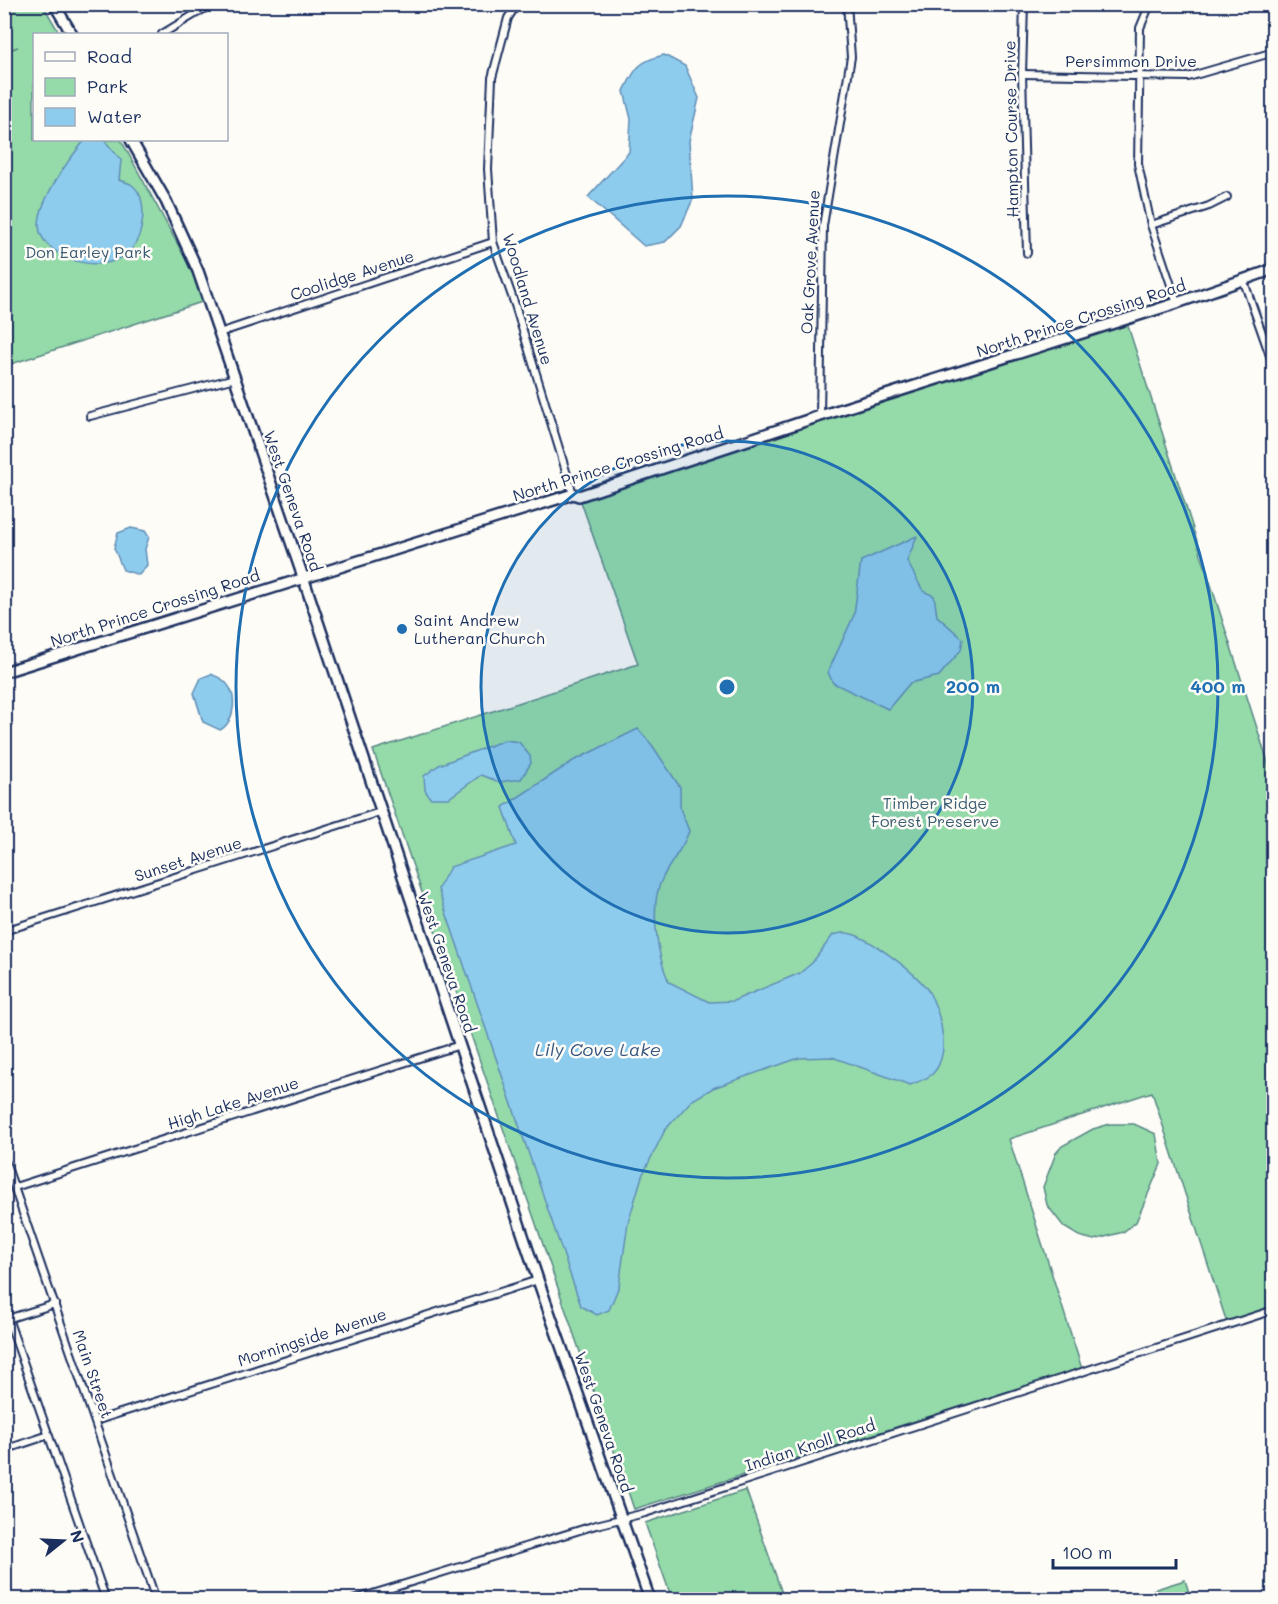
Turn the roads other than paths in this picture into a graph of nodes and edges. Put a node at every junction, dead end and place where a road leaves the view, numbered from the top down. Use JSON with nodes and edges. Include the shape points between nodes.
{"nodes":[{"id":1,"x":54,"y":4,"type":"edge"},
{"id":2,"x":212,"y":4,"type":"edge"},
{"id":3,"x":517,"y":4,"type":"edge"},
{"id":4,"x":847,"y":4,"type":"edge"},
{"id":5,"x":1024,"y":4,"type":"edge"},
{"id":6,"x":1150,"y":4,"type":"edge"},
{"id":7,"x":71,"y":33,"type":"edge"},
{"id":8,"x":164,"y":33,"type":"edge"},
{"id":9,"x":1274,"y":52,"type":"edge"},
{"id":10,"x":1022,"y":74,"type":"junction"},
{"id":11,"x":1139,"y":76,"type":"junction"},
{"id":12,"x":132,"y":141,"type":"edge"},
{"id":13,"x":1227,"y":196,"type":"dead end"},
{"id":14,"x":1151,"y":225,"type":"junction"},
{"id":15,"x":493,"y":242,"type":"junction"},
{"id":16,"x":1027,"y":253,"type":"dead end"},
{"id":17,"x":1274,"y":269,"type":"edge"},
{"id":18,"x":1243,"y":279,"type":"junction"},
{"id":19,"x":1177,"y":303,"type":"junction"},
{"id":20,"x":219,"y":333,"type":"junction"},
{"id":21,"x":1274,"y":367,"type":"edge"},
{"id":22,"x":235,"y":378,"type":"junction"},
{"id":23,"x":90,"y":416,"type":"dead end"},
{"id":24,"x":820,"y":416,"type":"junction"},
{"id":25,"x":573,"y":494,"type":"junction"},
{"id":26,"x":303,"y":577,"type":"junction"},
{"id":27,"x":4,"y":672,"type":"edge"},
{"id":28,"x":380,"y":812,"type":"junction"},
{"id":29,"x":4,"y":931,"type":"edge"},
{"id":30,"x":460,"y":1046,"type":"junction"},
{"id":31,"x":4,"y":1158,"type":"edge"},
{"id":32,"x":15,"y":1187,"type":"junction"},
{"id":33,"x":538,"y":1280,"type":"junction"},
{"id":34,"x":55,"y":1304,"type":"junction"},
{"id":35,"x":4,"y":1307,"type":"edge"},
{"id":36,"x":1274,"y":1310,"type":"edge"},
{"id":37,"x":7,"y":1319,"type":"edge"},
{"id":38,"x":95,"y":1421,"type":"junction"},
{"id":39,"x":49,"y":1435,"type":"junction"},
{"id":40,"x":4,"y":1450,"type":"edge"},
{"id":41,"x":622,"y":1519,"type":"junction"},
{"id":42,"x":106,"y":1599,"type":"edge"},
{"id":43,"x":156,"y":1599,"type":"edge"},
{"id":44,"x":353,"y":1599,"type":"edge"},
{"id":45,"x":650,"y":1599,"type":"edge"}],
"edges":[{"from":1,"to":7,"type":"main road"},
{"from":2,"to":8,"type":"street"},
{"from":3,"to":15,"type":"street","name":"Woodland Avenue","via":[[508,18],[492,78],[488,169]]},
{"from":4,"to":24,"type":"street","name":"Oak Grove Avenue","via":[[851,57],[823,226]]},
{"from":5,"to":10,"type":"street","name":"Hampton Course Drive"},
{"from":6,"to":11,"type":"street","via":[[1140,28]]},
{"from":9,"to":11,"type":"street","name":"Persimmon Drive","via":[[1197,76]]},
{"from":10,"to":11,"type":"street","name":"Persimmon Drive"},
{"from":10,"to":16,"type":"street","name":"Hampton Course Drive"},
{"from":11,"to":14,"type":"street","via":[[1138,164]]},
{"from":12,"to":20,"type":"main road","name":"West Geneva Road","via":[[180,229]]},
{"from":13,"to":14,"type":"street"},
{"from":14,"to":19,"type":"street"},
{"from":15,"to":20,"type":"street","name":"Coolidge Avenue"},
{"from":15,"to":25,"type":"street","name":"Woodland Avenue"},
{"from":17,"to":18,"type":"main road","name":"North Prince Crossing Road"},
{"from":18,"to":19,"type":"main road","name":"North Prince Crossing Road"},
{"from":18,"to":21,"type":"street"},
{"from":19,"to":24,"type":"main road","name":"North Prince Crossing Road"},
{"from":20,"to":22,"type":"main road","name":"West Geneva Road"},
{"from":22,"to":23,"type":"street"},
{"from":22,"to":26,"type":"main road","name":"West Geneva Road"},
{"from":24,"to":25,"type":"main road","name":"North Prince Crossing Road","via":[[579,496]]},
{"from":25,"to":26,"type":"main road","name":"North Prince Crossing Road"},
{"from":26,"to":27,"type":"main road","name":"North Prince Crossing Road"},
{"from":26,"to":28,"type":"main road","name":"West Geneva Road"},
{"from":28,"to":29,"type":"street","name":"Sunset Avenue"},
{"from":28,"to":30,"type":"main road","name":"West Geneva Road"},
{"from":30,"to":32,"type":"street","name":"High Lake Avenue"},
{"from":30,"to":33,"type":"main road","name":"West Geneva Road"},
{"from":31,"to":32,"type":"street","name":"Main Street"},
{"from":32,"to":34,"type":"street","name":"Main Street"},
{"from":33,"to":38,"type":"street","name":"Morningside Avenue"},
{"from":33,"to":41,"type":"main road","name":"West Geneva Road"},
{"from":34,"to":37,"type":"street"},
{"from":34,"to":38,"type":"street","name":"Main Street"},
{"from":35,"to":37,"type":"street"},
{"from":36,"to":41,"type":"street","name":"Indian Knoll Road"},
{"from":37,"to":39,"type":"street"},
{"from":38,"to":43,"type":"street","name":"Main Street"},
{"from":39,"to":40,"type":"street"},
{"from":39,"to":42,"type":"street"},
{"from":41,"to":44,"type":"street","name":"Indian Knoll Road"},
{"from":41,"to":45,"type":"main road","name":"West Geneva Road"}]}
